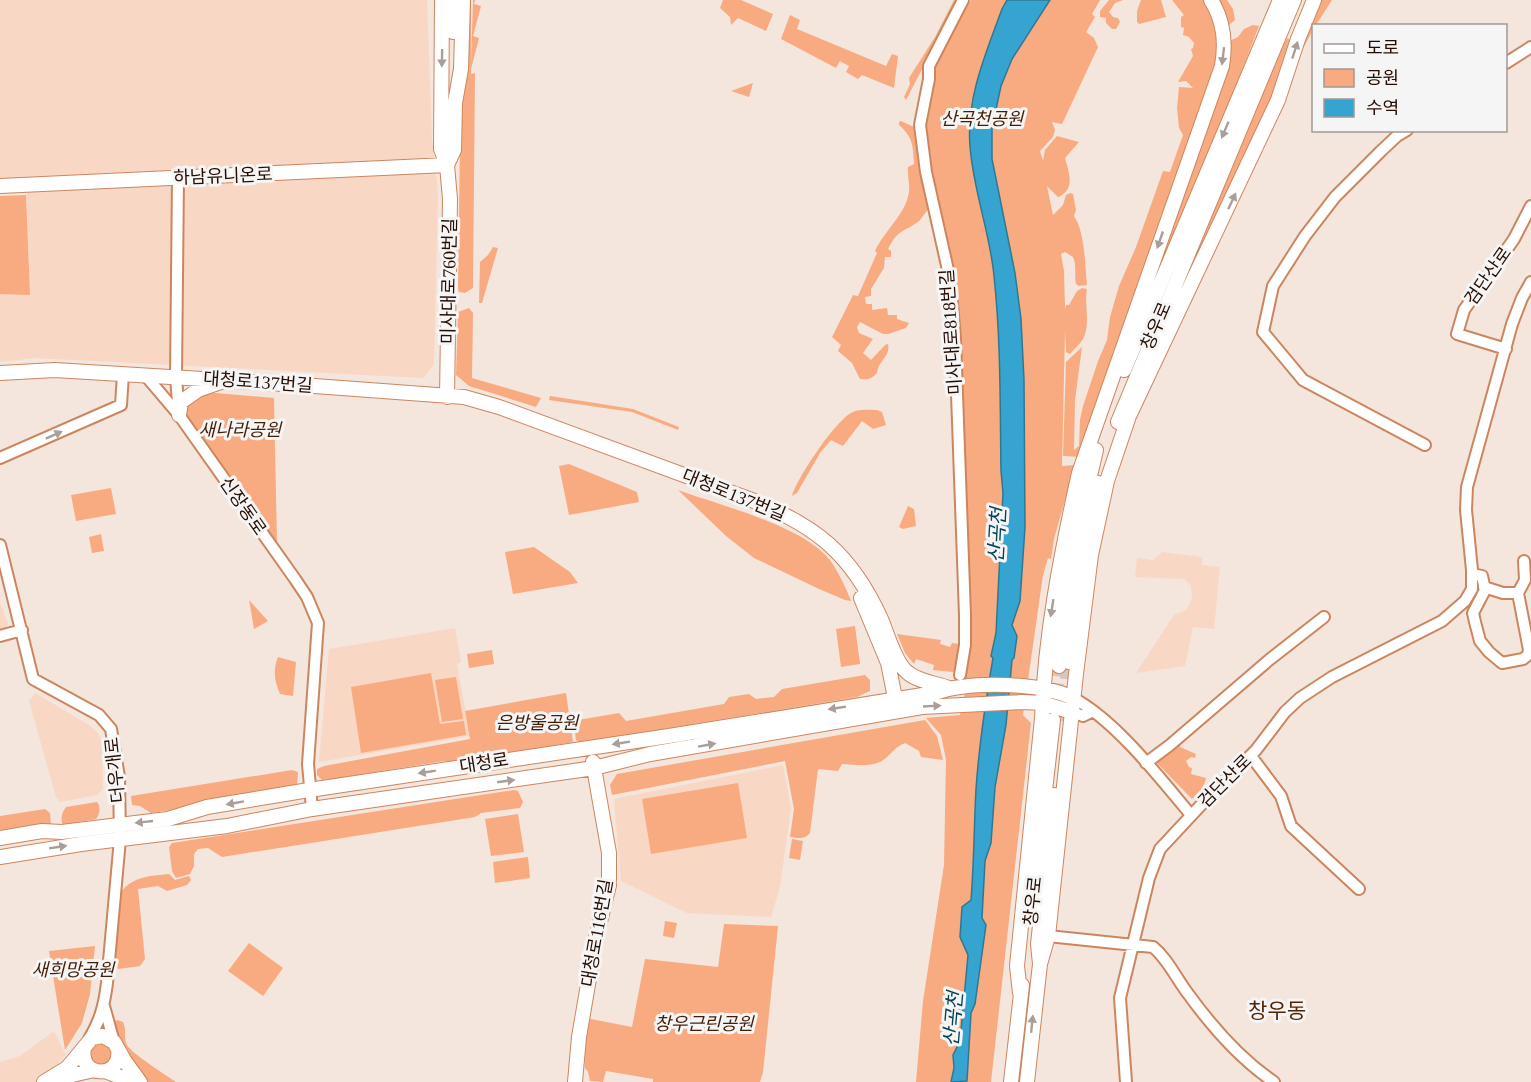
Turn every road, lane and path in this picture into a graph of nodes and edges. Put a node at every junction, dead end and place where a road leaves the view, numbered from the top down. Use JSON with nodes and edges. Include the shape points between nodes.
{"nodes":[{"id":1,"x":442,"y":0,"type":"edge"},
{"id":2,"x":453,"y":0,"type":"edge"},
{"id":3,"x":463,"y":0,"type":"edge"},
{"id":4,"x":963,"y":0,"type":"edge"},
{"id":5,"x":1211,"y":0,"type":"edge"},
{"id":6,"x":1280,"y":0,"type":"edge"},
{"id":7,"x":1294,"y":0,"type":"edge"},
{"id":8,"x":1314,"y":0,"type":"edge"},
{"id":9,"x":1270,"y":40,"type":"junction"},
{"id":10,"x":1531,"y":47,"type":"edge"},
{"id":11,"x":1507,"y":62,"type":"edge"},
{"id":12,"x":455,"y":103,"type":"junction"},
{"id":13,"x":1404,"y":132,"type":"edge"},
{"id":14,"x":447,"y":165,"type":"junction"},
{"id":15,"x":178,"y":178,"type":"junction"},
{"id":16,"x":0,"y":186,"type":"edge"},
{"id":17,"x":1531,"y":206,"type":"edge"},
{"id":18,"x":1531,"y":282,"type":"edge"},
{"id":19,"x":1506,"y":349,"type":"junction"},
{"id":20,"x":0,"y":373,"type":"edge"},
{"id":21,"x":123,"y":374,"type":"junction"},
{"id":22,"x":145,"y":375,"type":"junction"},
{"id":23,"x":177,"y":377,"type":"junction"},
{"id":24,"x":227,"y":380,"type":"junction"},
{"id":25,"x":447,"y":397,"type":"junction"},
{"id":26,"x":179,"y":415,"type":"junction"},
{"id":27,"x":1425,"y":444,"type":"dead end"},
{"id":28,"x":0,"y":458,"type":"edge"},
{"id":29,"x":0,"y":545,"type":"edge"},
{"id":30,"x":1524,"y":561,"type":"dead end"},
{"id":31,"x":1472,"y":574,"type":"junction"},
{"id":32,"x":1484,"y":587,"type":"junction"},
{"id":33,"x":1518,"y":593,"type":"junction"},
{"id":34,"x":1324,"y":617,"type":"dead end"},
{"id":35,"x":22,"y":630,"type":"junction"},
{"id":36,"x":0,"y":636,"type":"edge"},
{"id":37,"x":1064,"y":667,"type":"tunnel mouth"},
{"id":38,"x":960,"y":675,"type":"dead end"},
{"id":39,"x":950,"y":688,"type":"junction"},
{"id":40,"x":1043,"y":688,"type":"junction"},
{"id":41,"x":1042,"y":703,"type":"junction"},
{"id":42,"x":896,"y":705,"type":"junction"},
{"id":43,"x":1065,"y":713,"type":"junction"},
{"id":44,"x":590,"y":748,"type":"junction"},
{"id":45,"x":1251,"y":756,"type":"junction"},
{"id":46,"x":1146,"y":763,"type":"junction"},
{"id":47,"x":594,"y":768,"type":"junction"},
{"id":48,"x":309,"y":790,"type":"junction"},
{"id":49,"x":312,"y":809,"type":"junction"},
{"id":50,"x":1191,"y":815,"type":"junction"},
{"id":51,"x":119,"y":824,"type":"junction"},
{"id":52,"x":0,"y":838,"type":"edge"},
{"id":53,"x":120,"y":839,"type":"junction"},
{"id":54,"x":0,"y":857,"type":"edge"},
{"id":55,"x":1359,"y":889,"type":"dead end"},
{"id":56,"x":1048,"y":936,"type":"junction"},
{"id":57,"x":1133,"y":945,"type":"junction"},
{"id":58,"x":1040,"y":964,"type":"junction"},
{"id":59,"x":1020,"y":993,"type":"junction"},
{"id":60,"x":104,"y":1005,"type":"junction"},
{"id":61,"x":86,"y":1045,"type":"junction"},
{"id":62,"x":116,"y":1045,"type":"junction"},
{"id":63,"x":100,"y":1071,"type":"junction"},
{"id":64,"x":44,"y":1082,"type":"edge"},
{"id":65,"x":59,"y":1082,"type":"edge"},
{"id":66,"x":133,"y":1082,"type":"edge"},
{"id":67,"x":140,"y":1082,"type":"edge"},
{"id":68,"x":575,"y":1082,"type":"edge"},
{"id":69,"x":1011,"y":1082,"type":"edge"},
{"id":70,"x":1026,"y":1082,"type":"edge"},
{"id":71,"x":1126,"y":1082,"type":"edge"},
{"id":72,"x":1274,"y":1082,"type":"edge"}],
"edges":[{"from":1,"to":14,"type":"main road","one_way":true,"via":[[441,149]]},
{"from":2,"to":12,"type":"main road"},
{"from":3,"to":12,"type":"main road","via":[[461,69]]},
{"from":4,"to":38,"type":"street","name":"미사대로818번길","via":[[929,66],[920,125],[926,172],[950,279],[955,339],[965,615]]},
{"from":5,"to":40,"type":"main road","one_way":true,"via":[[1221,20],[1222,66],[1079,473],[1051,610]]},
{"from":6,"to":9,"type":"main road"},
{"from":7,"to":9,"type":"main road","name":"창우로"},
{"from":43,"to":8,"type":"main road","one_way":true,"via":[[1091,555],[1107,481],[1129,416],[1261,140]]},
{"from":9,"to":37,"type":"main road","name":"창우로","via":[[1126,365],[1102,429],[1071,558]]},
{"from":10,"to":11,"type":"street"},
{"from":12,"to":14,"type":"main road","via":[[454,150]]},
{"from":13,"to":27,"type":"street","via":[[1335,197],[1305,237],[1273,286],[1263,332],[1303,380]]},
{"from":14,"to":15,"type":"main road","name":"하남유니온로"},
{"from":14,"to":25,"type":"main road","name":"미사대로760번길"},
{"from":15,"to":16,"type":"main road","name":"하남유니온로"},
{"from":15,"to":23,"type":"street"},
{"from":17,"to":19,"type":"street","name":"검단산로","via":[[1514,239],[1464,310],[1457,334]]},
{"from":18,"to":19,"type":"street","name":"검단산로","via":[[1517,310]]},
{"from":19,"to":31,"type":"street","name":"검단산로","via":[[1467,487]]},
{"from":20,"to":21,"type":"main road","via":[[55,370]]},
{"from":21,"to":22,"type":"main road"},
{"from":28,"to":21,"type":"street","one_way":true,"via":[[122,405]]},
{"from":22,"to":23,"type":"main road"},
{"from":22,"to":26,"type":"street","name":"신장동로"},
{"from":23,"to":24,"type":"main road","name":"대청로137번길"},
{"from":23,"to":26,"type":"street"},
{"from":24,"to":25,"type":"main road","name":"대청로137번길"},
{"from":24,"to":26,"type":"main road","via":[[198,390],[181,402]]},
{"from":25,"to":39,"type":"main road","name":"대청로137번길","via":[[464,397],[529,417],[749,499],[800,522],[828,543],[855,573],[903,669],[918,679]]},
{"from":25,"to":42,"type":"main road","name":"대청로137번길","via":[[462,406],[509,418],[752,509],[803,534],[834,560],[861,599],[888,663]]},
{"from":26,"to":48,"type":"street","name":"신장동로","via":[[295,579],[318,623]]},
{"from":29,"to":35,"type":"street","name":"더우개로"},
{"from":30,"to":33,"type":"street","via":[[1525,580]]},
{"from":31,"to":32,"type":"street","via":[[1482,576]]},
{"from":31,"to":45,"type":"street","name":"검단산로","via":[[1472,589],[1455,611],[1300,698]]},
{"from":32,"to":33,"type":"street"},
{"from":32,"to":33,"type":"street","via":[[1473,612],[1475,622],[1480,641],[1502,663],[1528,655]]},
{"from":34,"to":46,"type":"street"},
{"from":35,"to":36,"type":"street"},
{"from":35,"to":51,"type":"street","name":"더우개로","via":[[33,679],[99,714],[111,729]]},
{"from":39,"to":40,"type":"main road","name":"대청로"},
{"from":39,"to":42,"type":"main road","name":"대청로"},
{"from":40,"to":41,"type":"main road"},
{"from":40,"to":43,"type":"main road","name":"대청로"},
{"from":42,"to":41,"type":"main road","name":"대청로","one_way":true},
{"from":41,"to":43,"type":"main road","name":"대청로"},
{"from":41,"to":59,"type":"main road","via":[[1017,966]]},
{"from":42,"to":44,"type":"main road","name":"대청로","one_way":true},
{"from":47,"to":42,"type":"main road","name":"대청로","one_way":true},
{"from":43,"to":46,"type":"street","via":[[1083,716],[1093,711]]},
{"from":43,"to":56,"type":"main road"},
{"from":43,"to":58,"type":"main road","name":"창우로","via":[[1038,944]]},
{"from":43,"to":59,"type":"main road","name":"창우로"},
{"from":44,"to":47,"type":"main road","name":"대청로116번길"},
{"from":44,"to":48,"type":"main road","name":"대청로","one_way":true},
{"from":45,"to":50,"type":"street","name":"검단산로"},
{"from":45,"to":55,"type":"street","via":[[1281,796],[1291,826]]},
{"from":46,"to":50,"type":"street"},
{"from":49,"to":47,"type":"main road","name":"대청로","one_way":true},
{"from":47,"to":68,"type":"main road","name":"대청로116번길","via":[[609,853],[609,885],[579,1036]]},
{"from":48,"to":49,"type":"street","name":"신장동로"},
{"from":48,"to":51,"type":"main road","name":"대청로","one_way":true,"via":[[207,807],[168,819]]},
{"from":49,"to":53,"type":"main road","name":"대청로","via":[[227,826]]},
{"from":50,"to":57,"type":"street","name":"검단산로","via":[[1156,858]]},
{"from":51,"to":52,"type":"main road","name":"대청로"},
{"from":51,"to":53,"type":"street","name":"더우개로"},
{"from":54,"to":53,"type":"main road","name":"대청로","one_way":true},
{"from":53,"to":60,"type":"street","name":"더우개로"},
{"from":56,"to":57,"type":"street"},
{"from":56,"to":58,"type":"main road"},
{"from":57,"to":71,"type":"street","name":"검단산로","via":[[1120,998]]},
{"from":57,"to":72,"type":"street","via":[[1158,951],[1224,1039],[1254,1069]]},
{"from":70,"to":58,"type":"main road","name":"창우로","one_way":true},
{"from":59,"to":69,"type":"main road","name":"창우로"},
{"from":60,"to":61,"type":"street","name":"더우개로"},
{"from":60,"to":62,"type":"street","name":"더우개로"},
{"from":61,"to":62,"type":"main road","via":[[92,1038],[104,1036]]},
{"from":61,"to":63,"type":"main road","via":[[84,1059],[89,1068]]},
{"from":61,"to":64,"type":"main road","via":[[67,1068]]},
{"from":62,"to":63,"type":"main road","via":[[118,1060],[111,1069]]},
{"from":62,"to":67,"type":"main road"},
{"from":63,"to":65,"type":"main road"},
{"from":63,"to":66,"type":"main road"}]}
